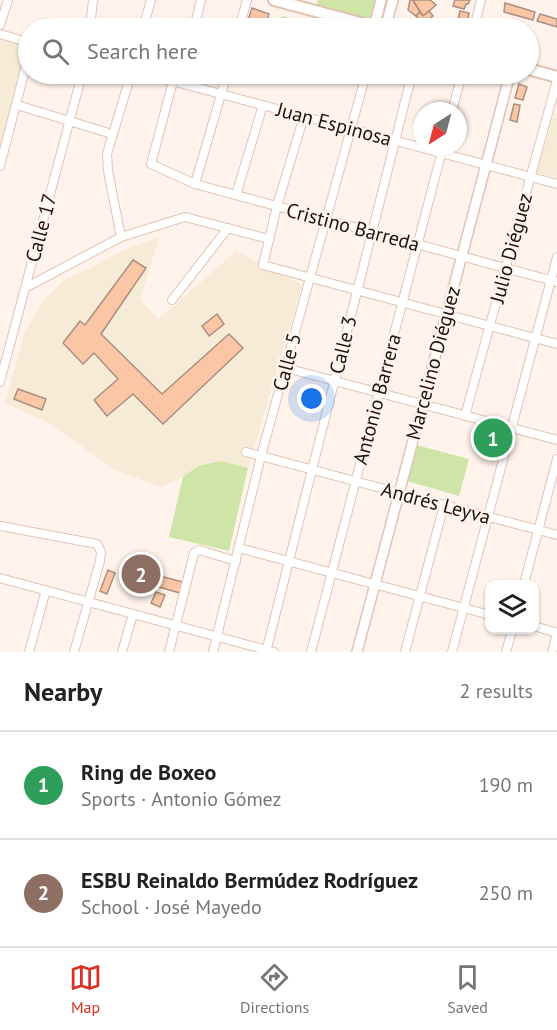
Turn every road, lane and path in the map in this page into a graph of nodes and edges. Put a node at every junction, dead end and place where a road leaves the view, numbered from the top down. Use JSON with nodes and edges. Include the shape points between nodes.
{"nodes":[{"id":1,"x":8,"y":0,"type":"edge"},
{"id":2,"x":93,"y":0,"type":"edge"},
{"id":3,"x":151,"y":0,"type":"edge"},
{"id":4,"x":201,"y":0,"type":"edge"},
{"id":5,"x":247,"y":0,"type":"edge"},
{"id":6,"x":274,"y":0,"type":"edge"},
{"id":7,"x":381,"y":0,"type":"edge"},
{"id":8,"x":393,"y":0,"type":"edge"},
{"id":9,"x":481,"y":0,"type":"edge"},
{"id":10,"x":91,"y":18,"type":"edge"},
{"id":11,"x":146,"y":18,"type":"edge"},
{"id":12,"x":196,"y":18,"type":"edge"},
{"id":13,"x":242,"y":18,"type":"edge"},
{"id":14,"x":341,"y":18,"type":"edge"},
{"id":15,"x":379,"y":18,"type":"edge"},
{"id":16,"x":383,"y":18,"type":"edge"},
{"id":17,"x":476,"y":18,"type":"edge"},
{"id":18,"x":0,"y":25,"type":"edge"},
{"id":19,"x":0,"y":34,"type":"edge"},
{"id":20,"x":18,"y":39,"type":"edge"},
{"id":21,"x":539,"y":73,"type":"edge"},
{"id":22,"x":557,"y":79,"type":"edge"},
{"id":23,"x":22,"y":84,"type":"edge"},
{"id":24,"x":79,"y":84,"type":"edge"},
{"id":25,"x":128,"y":84,"type":"edge"},
{"id":26,"x":175,"y":84,"type":"edge"},
{"id":27,"x":184,"y":84,"type":"edge"},
{"id":28,"x":224,"y":84,"type":"edge"},
{"id":29,"x":363,"y":84,"type":"edge"},
{"id":30,"x":409,"y":84,"type":"edge"},
{"id":31,"x":459,"y":84,"type":"edge"},
{"id":32,"x":507,"y":84,"type":"edge"},
{"id":33,"x":221,"y":94,"type":"junction"},
{"id":34,"x":454,"y":102,"type":"edge"},
{"id":35,"x":17,"y":105,"type":"junction"},
{"id":36,"x":262,"y":105,"type":"junction"},
{"id":37,"x":304,"y":116,"type":"junction"},
{"id":38,"x":69,"y":121,"type":"junction"},
{"id":39,"x":351,"y":128,"type":"junction"},
{"id":40,"x":112,"y":134,"type":"junction"},
{"id":41,"x":395,"y":141,"type":"junction"},
{"id":42,"x":413,"y":144,"type":"edge"},
{"id":43,"x":440,"y":156,"type":"edge"},
{"id":44,"x":460,"y":156,"type":"edge"},
{"id":45,"x":486,"y":165,"type":"junction"},
{"id":46,"x":0,"y":166,"type":"edge"},
{"id":47,"x":531,"y":177,"type":"junction"},
{"id":48,"x":195,"y":184,"type":"junction"},
{"id":49,"x":557,"y":184,"type":"edge"},
{"id":50,"x":236,"y":195,"type":"junction"},
{"id":51,"x":277,"y":206,"type":"junction"},
{"id":52,"x":325,"y":219,"type":"junction"},
{"id":53,"x":228,"y":228,"type":"junction"},
{"id":54,"x":372,"y":232,"type":"junction"},
{"id":55,"x":121,"y":237,"type":"junction"},
{"id":56,"x":269,"y":239,"type":"junction"},
{"id":57,"x":417,"y":244,"type":"junction"},
{"id":58,"x":461,"y":256,"type":"junction"},
{"id":59,"x":557,"y":257,"type":"edge"},
{"id":60,"x":505,"y":268,"type":"junction"},
{"id":61,"x":310,"y":277,"type":"junction"},
{"id":62,"x":554,"y":281,"type":"edge"},
{"id":63,"x":26,"y":288,"type":"junction"},
{"id":64,"x":357,"y":290,"type":"junction"},
{"id":65,"x":172,"y":300,"type":"dead end"},
{"id":66,"x":402,"y":302,"type":"junction"},
{"id":67,"x":446,"y":314,"type":"junction"},
{"id":68,"x":490,"y":326,"type":"junction"},
{"id":69,"x":536,"y":339,"type":"junction"},
{"id":70,"x":557,"y":345,"type":"edge"},
{"id":71,"x":286,"y":368,"type":"junction"},
{"id":72,"x":0,"y":381,"type":"edge"},
{"id":73,"x":335,"y":381,"type":"junction"},
{"id":74,"x":378,"y":393,"type":"junction"},
{"id":75,"x":422,"y":404,"type":"junction"},
{"id":76,"x":465,"y":416,"type":"junction"},
{"id":77,"x":512,"y":428,"type":"junction"},
{"id":78,"x":557,"y":440,"type":"edge"},
{"id":79,"x":246,"y":452,"type":"dead end"},
{"id":80,"x":261,"y":456,"type":"junction"},
{"id":81,"x":557,"y":459,"type":"edge"},
{"id":82,"x":312,"y":470,"type":"junction"},
{"id":83,"x":355,"y":482,"type":"junction"},
{"id":84,"x":399,"y":494,"type":"junction"},
{"id":85,"x":444,"y":505,"type":"junction"},
{"id":86,"x":488,"y":517,"type":"junction"},
{"id":87,"x":0,"y":526,"type":"edge"},
{"id":88,"x":538,"y":530,"type":"junction"},
{"id":89,"x":557,"y":535,"type":"edge"},
{"id":90,"x":239,"y":548,"type":"junction"},
{"id":91,"x":236,"y":561,"type":"junction"},
{"id":92,"x":290,"y":561,"type":"junction"},
{"id":93,"x":332,"y":572,"type":"junction"},
{"id":94,"x":0,"y":578,"type":"edge"},
{"id":95,"x":525,"y":580,"type":"edge"},
{"id":96,"x":375,"y":584,"type":"junction"},
{"id":97,"x":46,"y":590,"type":"junction"},
{"id":98,"x":420,"y":596,"type":"junction"},
{"id":99,"x":87,"y":602,"type":"junction"},
{"id":100,"x":464,"y":608,"type":"junction"},
{"id":101,"x":133,"y":614,"type":"junction"},
{"id":102,"x":485,"y":614,"type":"edge"},
{"id":103,"x":176,"y":626,"type":"junction"},
{"id":104,"x":539,"y":628,"type":"edge"},
{"id":105,"x":557,"y":633,"type":"edge"},
{"id":106,"x":511,"y":634,"type":"edge"},
{"id":107,"x":217,"y":637,"type":"junction"},
{"id":108,"x":269,"y":651,"type":"edge"},
{"id":109,"x":29,"y":652,"type":"edge"},
{"id":110,"x":74,"y":652,"type":"edge"},
{"id":111,"x":122,"y":652,"type":"edge"},
{"id":112,"x":169,"y":652,"type":"edge"},
{"id":113,"x":213,"y":652,"type":"edge"},
{"id":114,"x":311,"y":652,"type":"edge"},
{"id":115,"x":357,"y":652,"type":"edge"},
{"id":116,"x":405,"y":652,"type":"edge"},
{"id":117,"x":453,"y":652,"type":"edge"},
{"id":118,"x":506,"y":652,"type":"edge"},
{"id":119,"x":552,"y":652,"type":"edge"}],
"edges":[{"from":1,"to":18,"type":"street"},
{"from":2,"to":10,"type":"street"},
{"from":3,"to":11,"type":"street"},
{"from":4,"to":12,"type":"street"},
{"from":5,"to":13,"type":"street"},
{"from":6,"to":14,"type":"main road"},
{"from":7,"to":15,"type":"street"},
{"from":8,"to":16,"type":"street"},
{"from":9,"to":17,"type":"street"},
{"from":19,"to":20,"type":"street"},
{"from":21,"to":22,"type":"main road"},
{"from":22,"to":47,"type":"street","name":"Julio Diéguez"},
{"from":23,"to":35,"type":"street"},
{"from":24,"to":38,"type":"street","name":"Calle 17"},
{"from":25,"to":40,"type":"street"},
{"from":26,"to":48,"type":"street","name":"Cristino Barreda","via":[[151,164]]},
{"from":27,"to":33,"type":"street","name":"Juan Espinosa"},
{"from":28,"to":33,"type":"street"},
{"from":29,"to":39,"type":"street","name":"Calle 5"},
{"from":30,"to":41,"type":"street","name":"Calle 3"},
{"from":31,"to":34,"type":"street"},
{"from":32,"to":45,"type":"street","name":"Marcelino Diéguez"},
{"from":33,"to":36,"type":"street","name":"Juan Espinosa"},
{"from":33,"to":48,"type":"street"},
{"from":35,"to":38,"type":"street"},
{"from":35,"to":46,"type":"street"},
{"from":36,"to":37,"type":"street","name":"Juan Espinosa"},
{"from":36,"to":50,"type":"street"},
{"from":37,"to":39,"type":"street","name":"Juan Espinosa"},
{"from":37,"to":51,"type":"street"},
{"from":38,"to":40,"type":"street"},
{"from":38,"to":63,"type":"street","name":"Calle 17"},
{"from":39,"to":41,"type":"street","name":"Juan Espinosa"},
{"from":39,"to":52,"type":"street","name":"Calle 5"},
{"from":40,"to":55,"type":"street","via":[[108,171]]},
{"from":41,"to":42,"type":"street","name":"Juan Espinosa"},
{"from":41,"to":54,"type":"street","name":"Calle 3"},
{"from":43,"to":57,"type":"street","name":"Antonio Barrera"},
{"from":44,"to":45,"type":"street","name":"Juan Espinosa"},
{"from":45,"to":47,"type":"street","name":"Juan Espinosa"},
{"from":45,"to":58,"type":"street","name":"Marcelino Diéguez"},
{"from":47,"to":49,"type":"street","name":"Juan Espinosa"},
{"from":47,"to":60,"type":"street","name":"Julio Diéguez"},
{"from":48,"to":50,"type":"street","name":"Cristino Barreda"},
{"from":50,"to":51,"type":"street","name":"Cristino Barreda"},
{"from":51,"to":52,"type":"street","name":"Cristino Barreda"},
{"from":51,"to":56,"type":"street"},
{"from":52,"to":54,"type":"street","name":"Cristino Barreda"},
{"from":52,"to":61,"type":"street","name":"Calle 5"},
{"from":53,"to":55,"type":"street","via":[[186,217]]},
{"from":53,"to":56,"type":"street"},
{"from":53,"to":65,"type":"street"},
{"from":54,"to":57,"type":"street","name":"Cristino Barreda"},
{"from":54,"to":64,"type":"street","name":"Calle 3"},
{"from":55,"to":63,"type":"street"},
{"from":56,"to":61,"type":"street","via":[[263,265]]},
{"from":57,"to":58,"type":"street","name":"Cristino Barreda"},
{"from":57,"to":66,"type":"street","name":"Antonio Barrera"},
{"from":58,"to":60,"type":"street","name":"Cristino Barreda"},
{"from":58,"to":67,"type":"street","name":"Marcelino Diéguez"},
{"from":59,"to":62,"type":"street"},
{"from":60,"to":62,"type":"street","name":"Cristino Barreda"},
{"from":60,"to":68,"type":"street","name":"Julio Diéguez"},
{"from":61,"to":64,"type":"street"},
{"from":61,"to":71,"type":"street","name":"Calle 5"},
{"from":62,"to":69,"type":"street"},
{"from":63,"to":72,"type":"street","name":"Calle 17"},
{"from":64,"to":66,"type":"street"},
{"from":64,"to":73,"type":"street","name":"Calle 3"},
{"from":66,"to":67,"type":"street"},
{"from":66,"to":74,"type":"street","name":"Antonio Barrera"},
{"from":67,"to":68,"type":"street"},
{"from":67,"to":75,"type":"street","name":"Marcelino Diéguez"},
{"from":68,"to":69,"type":"street"},
{"from":68,"to":76,"type":"street","name":"Julio Diéguez"},
{"from":69,"to":70,"type":"street"},
{"from":69,"to":77,"type":"street"},
{"from":71,"to":73,"type":"street"},
{"from":71,"to":80,"type":"street","name":"Calle 5"},
{"from":73,"to":74,"type":"street"},
{"from":73,"to":82,"type":"street","name":"Calle 3"},
{"from":74,"to":75,"type":"street"},
{"from":74,"to":83,"type":"street","name":"Antonio Barrera"},
{"from":75,"to":76,"type":"street"},
{"from":75,"to":84,"type":"street","name":"Marcelino Diéguez"},
{"from":76,"to":77,"type":"street"},
{"from":77,"to":78,"type":"street"},
{"from":77,"to":86,"type":"street"},
{"from":79,"to":80,"type":"street","name":"Andrés Leyva"},
{"from":80,"to":82,"type":"street","name":"Andrés Leyva"},
{"from":80,"to":90,"type":"street","name":"Calle 5"},
{"from":81,"to":88,"type":"street"},
{"from":82,"to":83,"type":"street","name":"Andrés Leyva"},
{"from":82,"to":92,"type":"street","name":"Calle 3"},
{"from":83,"to":84,"type":"street","name":"Andrés Leyva"},
{"from":83,"to":93,"type":"street","name":"Antonio Barrera"},
{"from":84,"to":85,"type":"street","name":"Andrés Leyva"},
{"from":84,"to":96,"type":"street","name":"Marcelino Diéguez"},
{"from":85,"to":86,"type":"street","name":"Andrés Leyva"},
{"from":85,"to":98,"type":"street"},
{"from":86,"to":88,"type":"street","name":"Andrés Leyva"},
{"from":86,"to":100,"type":"street"},
{"from":87,"to":99,"type":"street","via":[[97,544],[101,552]]},
{"from":88,"to":89,"type":"street","name":"Andrés Leyva"},
{"from":88,"to":95,"type":"street"},
{"from":90,"to":91,"type":"street","name":"Calle 5"},
{"from":90,"to":92,"type":"street"},
{"from":91,"to":103,"type":"street","via":[[199,550],[194,553]]},
{"from":91,"to":107,"type":"street","name":"Calle 5"},
{"from":92,"to":93,"type":"street"},
{"from":92,"to":108,"type":"street","name":"Calle 3"},
{"from":93,"to":96,"type":"street"},
{"from":93,"to":114,"type":"street","name":"Antonio Barrera"},
{"from":94,"to":97,"type":"street"},
{"from":96,"to":98,"type":"street"},
{"from":96,"to":115,"type":"street","name":"Marcelino Diéguez"},
{"from":97,"to":99,"type":"street"},
{"from":97,"to":109,"type":"street"},
{"from":98,"to":100,"type":"street"},
{"from":98,"to":116,"type":"street"},
{"from":99,"to":101,"type":"street"},
{"from":99,"to":110,"type":"street"},
{"from":100,"to":102,"type":"street"},
{"from":100,"to":117,"type":"street"},
{"from":101,"to":103,"type":"street"},
{"from":101,"to":111,"type":"street"},
{"from":103,"to":107,"type":"street"},
{"from":103,"to":112,"type":"street"},
{"from":104,"to":105,"type":"street"},
{"from":105,"to":119,"type":"street"},
{"from":106,"to":118,"type":"street"},
{"from":107,"to":108,"type":"street"},
{"from":107,"to":113,"type":"street","name":"Calle 5"}]}
